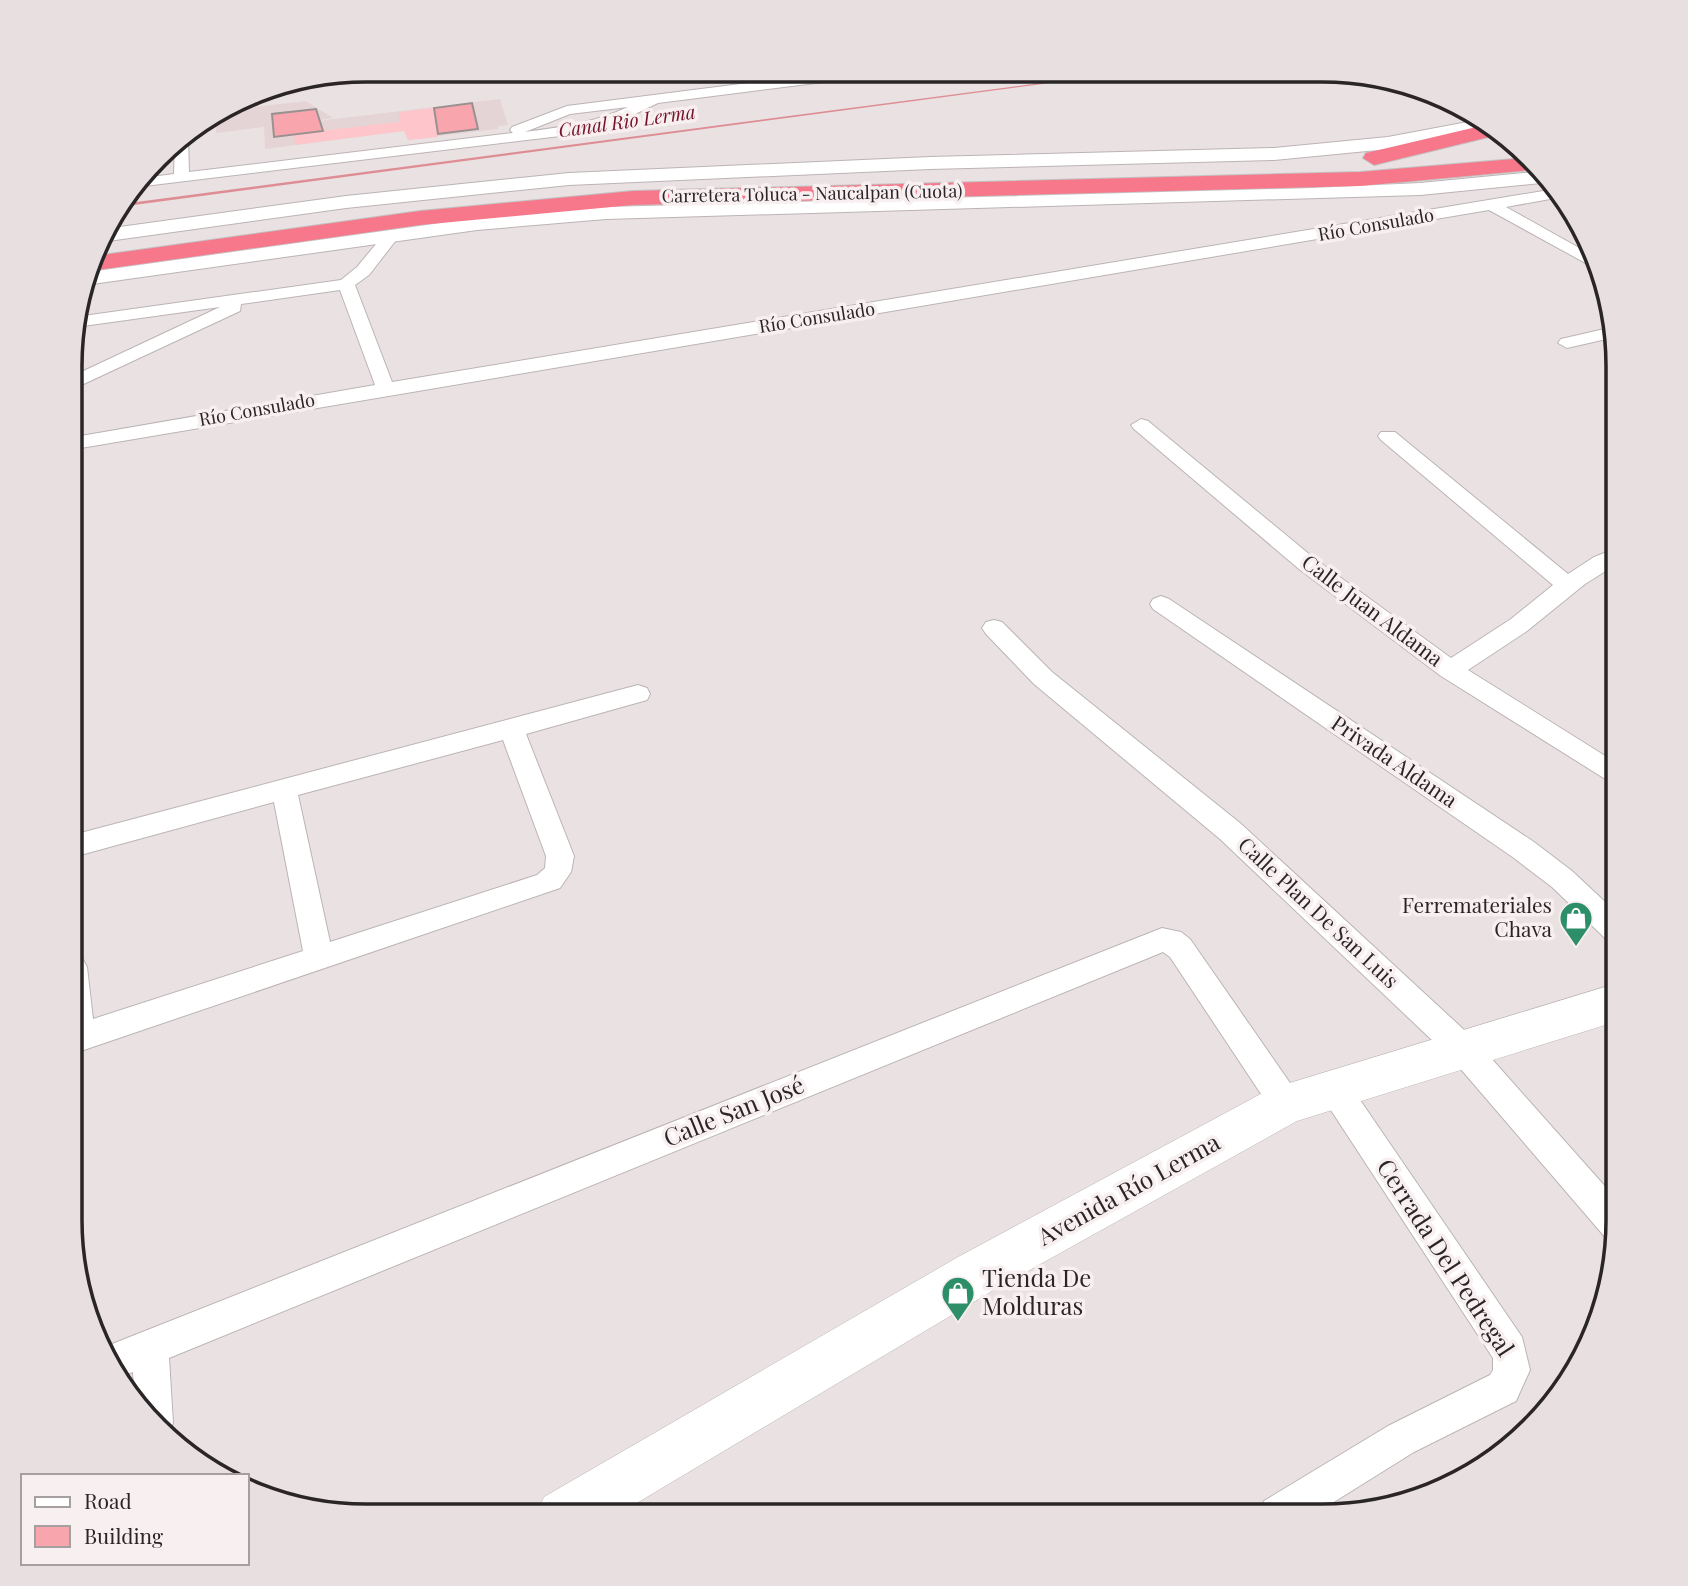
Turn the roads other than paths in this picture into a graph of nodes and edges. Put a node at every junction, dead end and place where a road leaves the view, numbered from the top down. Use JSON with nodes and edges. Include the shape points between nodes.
{"nodes":[{"id":1,"x":793,"y":82,"type":"edge"},
{"id":2,"x":653,"y":100,"type":"junction"},
{"id":3,"x":1473,"y":126,"type":"edge"},
{"id":4,"x":1482,"y":132,"type":"edge"},
{"id":5,"x":501,"y":137,"type":"junction"},
{"id":6,"x":182,"y":150,"type":"edge"},
{"id":7,"x":1508,"y":152,"type":"edge"},
{"id":8,"x":1521,"y":165,"type":"edge"},
{"id":9,"x":1336,"y":166,"type":"junction"},
{"id":10,"x":1529,"y":173,"type":"edge"},
{"id":11,"x":181,"y":178,"type":"junction"},
{"id":12,"x":1534,"y":178,"type":"edge"},
{"id":13,"x":1311,"y":181,"type":"junction"},
{"id":14,"x":151,"y":182,"type":"edge"},
{"id":15,"x":1548,"y":195,"type":"edge"},
{"id":16,"x":1493,"y":205,"type":"junction"},
{"id":17,"x":115,"y":234,"type":"edge"},
{"id":18,"x":392,"y":235,"type":"junction"},
{"id":19,"x":108,"y":248,"type":"edge"},
{"id":20,"x":1584,"y":258,"type":"edge"},
{"id":21,"x":102,"y":263,"type":"edge"},
{"id":22,"x":96,"y":278,"type":"edge"},
{"id":23,"x":346,"y":284,"type":"junction"},
{"id":24,"x":258,"y":295,"type":"junction"},
{"id":25,"x":87,"y":319,"type":"edge"},
{"id":26,"x":1604,"y":334,"type":"edge"},
{"id":27,"x":1567,"y":343,"type":"dead end"},
{"id":28,"x":82,"y":379,"type":"edge"},
{"id":29,"x":385,"y":387,"type":"junction"},
{"id":30,"x":1141,"y":425,"type":"dead end"},
{"id":31,"x":1388,"y":436,"type":"dead end"},
{"id":32,"x":82,"y":442,"type":"edge"},
{"id":33,"x":1606,"y":560,"type":"edge"},
{"id":34,"x":1566,"y":584,"type":"junction"},
{"id":35,"x":1161,"y":604,"type":"dead end"},
{"id":36,"x":994,"y":628,"type":"dead end"},
{"id":37,"x":1450,"y":670,"type":"junction"},
{"id":38,"x":638,"y":694,"type":"dead end"},
{"id":39,"x":511,"y":728,"type":"junction"},
{"id":40,"x":1606,"y":768,"type":"edge"},
{"id":41,"x":284,"y":789,"type":"junction"},
{"id":42,"x":82,"y":844,"type":"edge"},
{"id":43,"x":1606,"y":921,"type":"edge"},
{"id":44,"x":319,"y":958,"type":"junction"},
{"id":45,"x":1606,"y":1006,"type":"edge"},
{"id":46,"x":82,"y":1037,"type":"edge"},
{"id":47,"x":1464,"y":1050,"type":"junction"},
{"id":48,"x":1334,"y":1088,"type":"junction"},
{"id":49,"x":1286,"y":1104,"type":"junction"},
{"id":50,"x":1606,"y":1212,"type":"edge"},
{"id":51,"x":150,"y":1348,"type":"junction"},
{"id":52,"x":119,"y":1360,"type":"edge"},
{"id":53,"x":153,"y":1407,"type":"edge"},
{"id":54,"x":583,"y":1504,"type":"edge"},
{"id":55,"x":1297,"y":1504,"type":"edge"}],
"edges":[{"from":1,"to":2,"type":"street"},
{"from":2,"to":5,"type":"street","via":[[591,127]]},
{"from":2,"to":5,"type":"street","via":[[558,111]]},
{"from":3,"to":17,"type":"street","via":[[1388,143],[1274,154],[569,178],[423,192]]},
{"from":4,"to":9,"type":"highway"},
{"from":5,"to":11,"type":"street"},
{"from":6,"to":11,"type":"street"},
{"from":7,"to":9,"type":"highway","name":"Carretera Toluca - Naucalpan (Cuota)"},
{"from":8,"to":13,"type":"highway","name":"Carretera Toluca - Naucalpan (Cuota)"},
{"from":9,"to":19,"type":"highway","name":"Carretera Toluca - Naucalpan (Cuota)","via":[[621,187],[395,207]]},
{"from":10,"to":13,"type":"highway","via":[[1374,185]]},
{"from":11,"to":14,"type":"street"},
{"from":12,"to":18,"type":"street","via":[[1313,194],[632,211]]},
{"from":13,"to":21,"type":"highway","name":"Carretera Toluca - Naucalpan (Cuota)","via":[[633,198],[420,218]]},
{"from":15,"to":16,"type":"street","name":"Río Consulado"},
{"from":16,"to":20,"type":"street"},
{"from":16,"to":29,"type":"street","name":"Río Consulado"},
{"from":18,"to":22,"type":"street"},
{"from":18,"to":23,"type":"street"},
{"from":23,"to":24,"type":"street"},
{"from":23,"to":29,"type":"street"},
{"from":24,"to":25,"type":"street"},
{"from":24,"to":28,"type":"street"},
{"from":26,"to":27,"type":"street"},
{"from":29,"to":32,"type":"street","name":"Río Consulado"},
{"from":30,"to":37,"type":"street","name":"Calle Juan Aldama","via":[[1307,564]]},
{"from":31,"to":34,"type":"street"},
{"from":33,"to":34,"type":"street"},
{"from":34,"to":37,"type":"street","via":[[1520,624]]},
{"from":35,"to":43,"type":"street","name":"Privada Aldama","via":[[1524,850]]},
{"from":36,"to":47,"type":"street","name":"Calle Plan De San Luis","via":[[1043,678],[1230,831]]},
{"from":37,"to":40,"type":"street","name":"Calle Juan Aldama"},
{"from":38,"to":39,"type":"street"},
{"from":39,"to":41,"type":"street"},
{"from":39,"to":44,"type":"street","via":[[559,856],[555,877]]},
{"from":41,"to":42,"type":"street"},
{"from":41,"to":44,"type":"street"},
{"from":44,"to":46,"type":"street"},
{"from":45,"to":47,"type":"main road","name":"Avenida Río Lerma"},
{"from":47,"to":48,"type":"main road","name":"Avenida Río Lerma"},
{"from":47,"to":50,"type":"street","name":"Calle Plan De San Luis"},
{"from":48,"to":49,"type":"main road","name":"Avenida Río Lerma"},
{"from":48,"to":55,"type":"street","name":"Cerrada Del Pedregal","via":[[1514,1363],[1503,1388],[1401,1438]]},
{"from":49,"to":51,"type":"street","name":"Calle San José","via":[[1180,948],[1162,940]]},
{"from":49,"to":54,"type":"main road","name":"Avenida Río Lerma","via":[[975,1274]]},
{"from":51,"to":52,"type":"street","name":"Calle San José"},
{"from":51,"to":53,"type":"street"}]}
